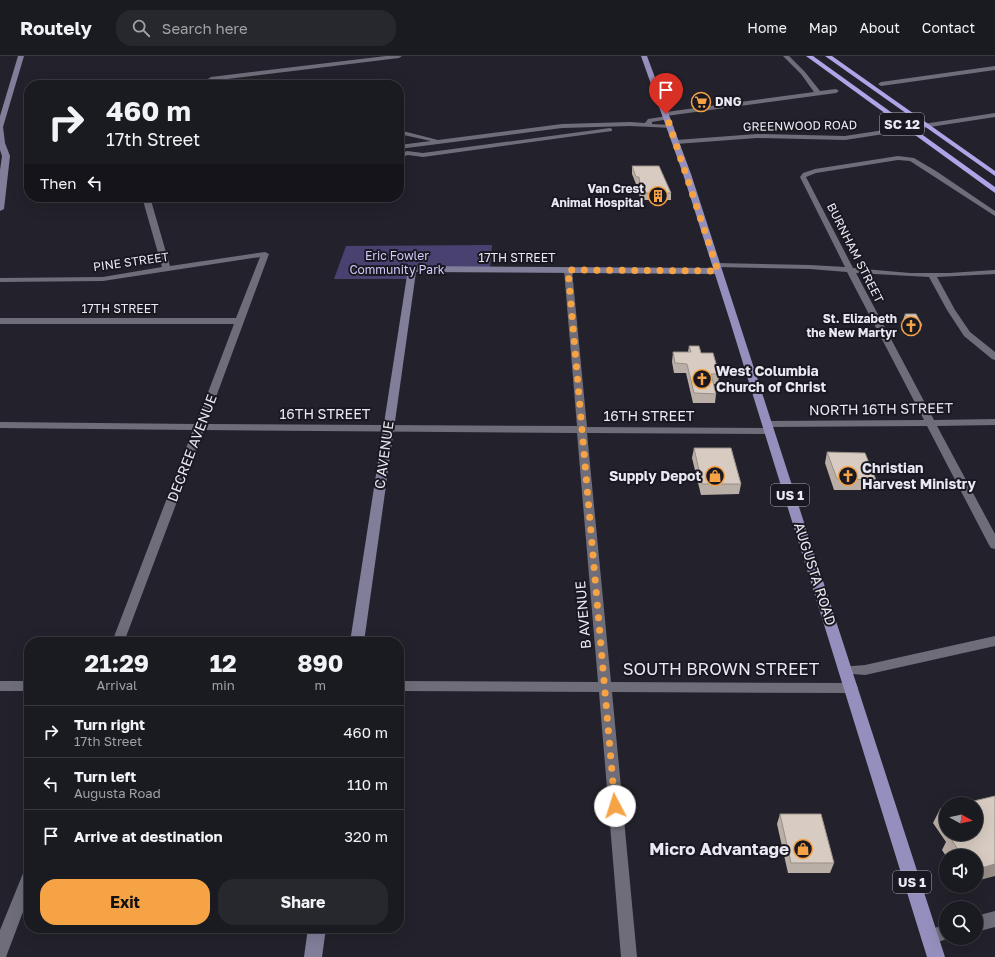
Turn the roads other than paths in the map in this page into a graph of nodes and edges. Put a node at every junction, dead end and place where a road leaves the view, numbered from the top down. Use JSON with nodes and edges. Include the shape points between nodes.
{"nodes":[{"id":1,"x":21,"y":56,"type":"edge"},
{"id":2,"x":399,"y":56,"type":"edge"},
{"id":3,"x":644,"y":56,"type":"edge"},
{"id":4,"x":786,"y":56,"type":"edge"},
{"id":5,"x":809,"y":56,"type":"edge"},
{"id":6,"x":828,"y":56,"type":"edge"},
{"id":7,"x":995,"y":68,"type":"edge"},
{"id":8,"x":211,"y":79,"type":"dead end"},
{"id":9,"x":881,"y":84,"type":"dead end"},
{"id":10,"x":836,"y":91,"type":"dead end"},
{"id":11,"x":818,"y":93,"type":"junction"},
{"id":12,"x":866,"y":98,"type":"junction"},
{"id":13,"x":995,"y":115,"type":"edge"},
{"id":14,"x":667,"y":116,"type":"junction"},
{"id":15,"x":630,"y":124,"type":"junction"},
{"id":16,"x":648,"y":126,"type":"junction"},
{"id":17,"x":928,"y":126,"type":"junction"},
{"id":18,"x":552,"y":127,"type":"junction"},
{"id":19,"x":670,"y":127,"type":"junction"},
{"id":20,"x":909,"y":129,"type":"junction"},
{"id":21,"x":513,"y":132,"type":"junction"},
{"id":22,"x":404,"y":133,"type":"edge"},
{"id":23,"x":569,"y":135,"type":"junction"},
{"id":24,"x":443,"y":142,"type":"junction"},
{"id":25,"x":523,"y":142,"type":"junction"},
{"id":26,"x":676,"y":142,"type":"junction"},
{"id":27,"x":1,"y":143,"type":"edge"},
{"id":28,"x":404,"y":147,"type":"edge"},
{"id":29,"x":404,"y":150,"type":"edge"},
{"id":30,"x":407,"y":153,"type":"junction"},
{"id":31,"x":404,"y":154,"type":"edge"},
{"id":32,"x":982,"y":165,"type":"junction"},
{"id":33,"x":995,"y":174,"type":"edge"},
{"id":34,"x":995,"y":191,"type":"edge"},
{"id":35,"x":147,"y":202,"type":"edge"},
{"id":36,"x":0,"y":209,"type":"edge"},
{"id":37,"x":995,"y":214,"type":"edge"},
{"id":38,"x":265,"y":254,"type":"joint"},
{"id":39,"x":717,"y":268,"type":"junction"},
{"id":40,"x":167,"y":269,"type":"junction"},
{"id":41,"x":412,"y":269,"type":"joint"},
{"id":42,"x":568,"y":270,"type":"junction"},
{"id":43,"x":852,"y":270,"type":"junction"},
{"id":44,"x":995,"y":272,"type":"edge"},
{"id":45,"x":932,"y":276,"type":"junction"},
{"id":46,"x":0,"y":280,"type":"edge"},
{"id":47,"x":0,"y":321,"type":"edge"},
{"id":48,"x":239,"y":322,"type":"junction"},
{"id":49,"x":995,"y":357,"type":"edge"},
{"id":50,"x":930,"y":422,"type":"junction"},
{"id":51,"x":995,"y":422,"type":"edge"},
{"id":52,"x":0,"y":425,"type":"edge"},
{"id":53,"x":200,"y":427,"type":"junction"},
{"id":54,"x":768,"y":427,"type":"junction"},
{"id":55,"x":388,"y":428,"type":"junction"},
{"id":56,"x":583,"y":429,"type":"junction"},
{"id":57,"x":995,"y":545,"type":"edge"},
{"id":58,"x":120,"y":637,"type":"edge"},
{"id":59,"x":358,"y":637,"type":"edge"},
{"id":60,"x":995,"y":641,"type":"edge"},
{"id":61,"x":845,"y":670,"type":"junction"},
{"id":62,"x":0,"y":686,"type":"edge"},
{"id":63,"x":24,"y":686,"type":"edge"},
{"id":64,"x":404,"y":686,"type":"edge"},
{"id":65,"x":604,"y":686,"type":"junction"},
{"id":66,"x":850,"y":688,"type":"junction"},
{"id":67,"x":24,"y":889,"type":"edge"},
{"id":68,"x":995,"y":919,"type":"edge"},
{"id":69,"x":983,"y":922,"type":"edge"},
{"id":70,"x":316,"y":933,"type":"edge"},
{"id":71,"x":939,"y":934,"type":"edge"},
{"id":72,"x":929,"y":937,"type":"junction"},
{"id":73,"x":0,"y":951,"type":"edge"},
{"id":74,"x":313,"y":957,"type":"edge"},
{"id":75,"x":629,"y":957,"type":"edge"},
{"id":76,"x":936,"y":957,"type":"edge"}],
"edges":[{"from":1,"to":27,"type":"street","via":[[1,121]]},
{"from":2,"to":8,"type":"street"},
{"from":3,"to":14,"type":"main road","name":"AUGUSTA ROAD","number":"US 1"},
{"from":4,"to":11,"type":"street"},
{"from":5,"to":12,"type":"highway","number":"SC 12"},
{"from":6,"to":17,"type":"highway","number":"SC 12"},
{"from":7,"to":9,"type":"street"},
{"from":10,"to":11,"type":"street"},
{"from":11,"to":14,"type":"street"},
{"from":12,"to":17,"type":"highway","via":[[912,123]]},
{"from":12,"to":20,"type":"highway","number":"SC 12"},
{"from":13,"to":17,"type":"street","name":"GREENWOOD ROAD"},
{"from":14,"to":16,"type":"street","via":[[650,120]]},
{"from":14,"to":19,"type":"main road","name":"AUGUSTA ROAD","number":"US 1"},
{"from":15,"to":16,"type":"street"},
{"from":15,"to":18,"type":"street"},
{"from":15,"to":23,"type":"street","via":[[622,128]]},
{"from":16,"to":19,"type":"street"},
{"from":17,"to":20,"type":"street","name":"GREENWOOD ROAD"},
{"from":17,"to":32,"type":"highway","number":"SC 12"},
{"from":18,"to":21,"type":"street"},
{"from":18,"to":23,"type":"street"},
{"from":19,"to":26,"type":"main road","name":"AUGUSTA ROAD","number":"US 1"},
{"from":20,"to":26,"type":"street","name":"GREENWOOD ROAD","via":[[839,139],[757,136]]},
{"from":20,"to":32,"type":"highway","via":[[932,137]]},
{"from":20,"to":34,"type":"highway","number":"SC 12"},
{"from":21,"to":24,"type":"street"},
{"from":21,"to":25,"type":"street"},
{"from":22,"to":24,"type":"street"},
{"from":23,"to":25,"type":"street"},
{"from":24,"to":28,"type":"street"},
{"from":25,"to":30,"type":"street","via":[[423,155]]},
{"from":26,"to":39,"type":"main road","name":"AUGUSTA ROAD","number":"US 1"},
{"from":27,"to":36,"type":"street","via":[[6,156]]},
{"from":29,"to":30,"type":"street"},
{"from":30,"to":31,"type":"street"},
{"from":32,"to":33,"type":"highway","number":"SC 12"},
{"from":35,"to":40,"type":"street"},
{"from":37,"to":43,"type":"street","name":"BURNHAM STREET","via":[[912,159],[898,158],[805,174],[803,177]]},
{"from":38,"to":40,"type":"street","name":"PINE STREET"},
{"from":38,"to":48,"type":"street","name":"DECREE AVENUE"},
{"from":39,"to":42,"type":"street","name":"17TH STREET"},
{"from":39,"to":43,"type":"street","via":[[804,266]]},
{"from":39,"to":54,"type":"main road","name":"AUGUSTA ROAD","number":"US 1"},
{"from":40,"to":46,"type":"street","name":"PINE STREET","via":[[92,280]]},
{"from":41,"to":42,"type":"street","name":"17TH STREET"},
{"from":41,"to":55,"type":"street","name":"C AVENUE"},
{"from":42,"to":56,"type":"street","name":"B AVENUE"},
{"from":43,"to":45,"type":"street"},
{"from":43,"to":50,"type":"street","name":"BURNHAM STREET"},
{"from":44,"to":45,"type":"street"},
{"from":45,"to":49,"type":"street","via":[[967,334]]},
{"from":47,"to":48,"type":"street","name":"17TH STREET"},
{"from":48,"to":53,"type":"street","name":"DECREE AVENUE"},
{"from":50,"to":51,"type":"street","name":"NORTH 16TH STREET"},
{"from":50,"to":54,"type":"street","name":"NORTH 16TH STREET"},
{"from":50,"to":57,"type":"street","name":"BURNHAM STREET"},
{"from":52,"to":53,"type":"street","name":"16TH STREET"},
{"from":53,"to":55,"type":"street","name":"16TH STREET"},
{"from":53,"to":58,"type":"street","name":"DECREE AVENUE"},
{"from":54,"to":56,"type":"street","name":"16TH STREET"},
{"from":54,"to":61,"type":"main road","name":"AUGUSTA ROAD","number":"US 1"},
{"from":55,"to":56,"type":"street","name":"16TH STREET"},
{"from":55,"to":59,"type":"street","name":"C AVENUE"},
{"from":56,"to":65,"type":"street","name":"B AVENUE"},
{"from":60,"to":61,"type":"street","via":[[865,670]]},
{"from":61,"to":66,"type":"main road","name":"AUGUSTA ROAD","number":"US 1"},
{"from":62,"to":63,"type":"street"},
{"from":64,"to":65,"type":"street","name":"SOUTH BROWN STREET"},
{"from":65,"to":66,"type":"street","name":"SOUTH BROWN STREET"},
{"from":65,"to":75,"type":"street","name":"B AVENUE"},
{"from":66,"to":72,"type":"main road","name":"AUGUSTA ROAD","number":"US 1"},
{"from":67,"to":73,"type":"street"},
{"from":68,"to":69,"type":"street"},
{"from":70,"to":74,"type":"street"},
{"from":71,"to":72,"type":"street"},
{"from":72,"to":76,"type":"main road","name":"AUGUSTA ROAD","number":"US 1"}]}
